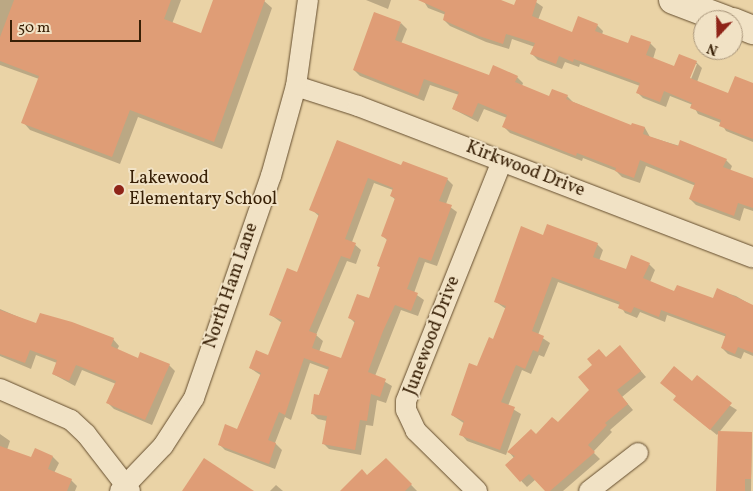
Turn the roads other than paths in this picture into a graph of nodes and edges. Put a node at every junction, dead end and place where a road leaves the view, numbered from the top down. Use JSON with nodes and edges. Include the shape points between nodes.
{"nodes":[{"id":1,"x":308,"y":0,"type":"edge"},
{"id":2,"x":673,"y":0,"type":"edge"},
{"id":3,"x":700,"y":10,"type":"edge"},
{"id":4,"x":296,"y":86,"type":"junction"},
{"id":5,"x":502,"y":161,"type":"junction"},
{"id":6,"x":753,"y":258,"type":"edge"},
{"id":7,"x":0,"y":389,"type":"edge"},
{"id":8,"x":638,"y":453,"type":"dead end"},
{"id":9,"x":125,"y":490,"type":"edge"},
{"id":10,"x":477,"y":491,"type":"edge"},
{"id":11,"x":589,"y":491,"type":"edge"}],
"edges":[{"from":1,"to":4,"type":"street","name":"North Ham Lane"},
{"from":2,"to":3,"type":"main road"},
{"from":4,"to":5,"type":"street","name":"Kirkwood Drive"},
{"from":4,"to":9,"type":"street","name":"North Ham Lane","via":[[271,176],[194,398],[174,432]]},
{"from":5,"to":6,"type":"street","name":"Kirkwood Drive"},
{"from":5,"to":10,"type":"street","name":"Junewood Drive","via":[[406,401],[406,410],[416,431]]},
{"from":7,"to":9,"type":"street","via":[[71,420],[86,434]]},
{"from":8,"to":11,"type":"street"}]}
